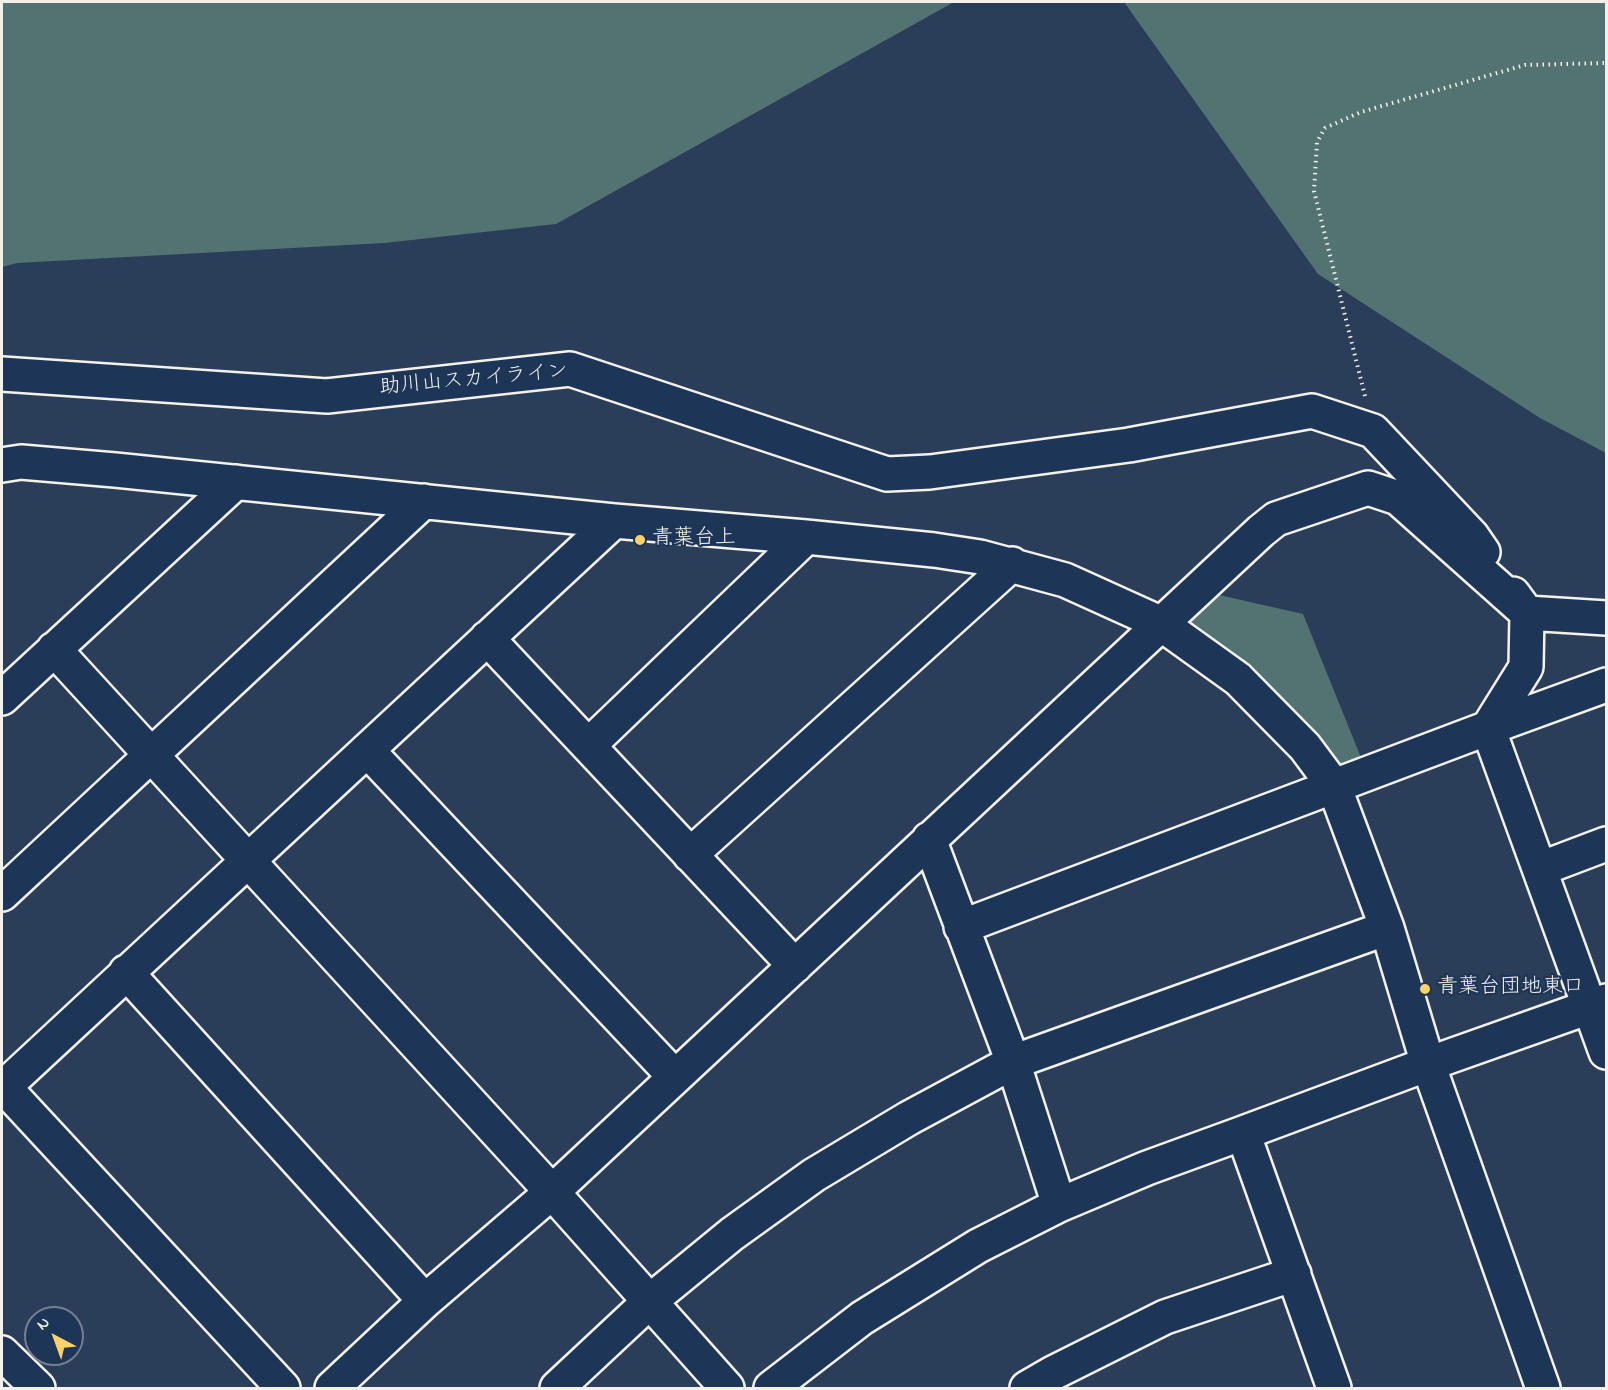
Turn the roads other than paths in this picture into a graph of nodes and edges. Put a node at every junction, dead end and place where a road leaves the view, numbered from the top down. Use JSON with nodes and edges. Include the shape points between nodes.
{"nodes":[{"id":1,"x":2,"y":374,"type":"edge"},
{"id":2,"x":2,"y":465,"type":"edge"},
{"id":3,"x":236,"y":482,"type":"junction"},
{"id":4,"x":424,"y":501,"type":"junction"},
{"id":5,"x":614,"y":520,"type":"junction"},
{"id":6,"x":806,"y":537,"type":"junction"},
{"id":7,"x":1012,"y":564,"type":"junction"},
{"id":8,"x":1527,"y":613,"type":"junction"},
{"id":9,"x":1606,"y":618,"type":"edge"},
{"id":10,"x":1160,"y":623,"type":"junction"},
{"id":11,"x":487,"y":638,"type":"junction"},
{"id":12,"x":54,"y":649,"type":"junction"},
{"id":13,"x":1606,"y":686,"type":"edge"},
{"id":14,"x":2,"y":698,"type":"edge"},
{"id":15,"x":1488,"y":728,"type":"junction"},
{"id":16,"x":589,"y":745,"type":"junction"},
{"id":17,"x":367,"y":750,"type":"junction"},
{"id":18,"x":151,"y":756,"type":"junction"},
{"id":19,"x":1334,"y":786,"type":"junction"},
{"id":20,"x":929,"y":839,"type":"junction"},
{"id":21,"x":1606,"y":844,"type":"edge"},
{"id":22,"x":690,"y":855,"type":"junction"},
{"id":23,"x":247,"y":861,"type":"junction"},
{"id":24,"x":1540,"y":869,"type":"junction"},
{"id":25,"x":2,"y":894,"type":"edge"},
{"id":26,"x":961,"y":927,"type":"junction"},
{"id":27,"x":1387,"y":928,"type":"junction"},
{"id":28,"x":795,"y":966,"type":"junction"},
{"id":29,"x":126,"y":972,"type":"junction"},
{"id":30,"x":1598,"y":1004,"type":"edge"},
{"id":31,"x":1606,"y":1052,"type":"edge"},
{"id":32,"x":1013,"y":1062,"type":"junction"},
{"id":33,"x":1428,"y":1064,"type":"junction"},
{"id":34,"x":675,"y":1077,"type":"junction"},
{"id":35,"x":3,"y":1088,"type":"edge"},
{"id":36,"x":1243,"y":1133,"type":"junction"},
{"id":37,"x":552,"y":1192,"type":"junction"},
{"id":38,"x":1059,"y":1205,"type":"junction"},
{"id":39,"x":1294,"y":1274,"type":"junction"},
{"id":40,"x":425,"y":1301,"type":"junction"},
{"id":41,"x":649,"y":1302,"type":"junction"},
{"id":42,"x":2,"y":1353,"type":"edge"},
{"id":43,"x":38,"y":1389,"type":"edge"},
{"id":44,"x":283,"y":1389,"type":"edge"},
{"id":45,"x":332,"y":1389,"type":"edge"},
{"id":46,"x":557,"y":1389,"type":"edge"},
{"id":47,"x":727,"y":1389,"type":"edge"},
{"id":48,"x":771,"y":1389,"type":"edge"},
{"id":49,"x":1027,"y":1389,"type":"edge"},
{"id":50,"x":1334,"y":1389,"type":"edge"},
{"id":51,"x":1543,"y":1389,"type":"edge"}],
"edges":[{"from":1,"to":8,"type":"street","name":"助川山スカイライン","via":[[327,396],[570,369],[886,474],[930,472],[1129,445],[1312,411],[1373,431],[1472,536]]},
{"from":2,"to":3,"type":"street","via":[[21,462]]},
{"from":3,"to":4,"type":"street"},
{"from":3,"to":12,"type":"street"},
{"from":4,"to":5,"type":"street"},
{"from":4,"to":18,"type":"street"},
{"from":5,"to":6,"type":"street"},
{"from":5,"to":11,"type":"street"},
{"from":6,"to":7,"type":"street","via":[[934,550]]},
{"from":6,"to":16,"type":"street"},
{"from":7,"to":10,"type":"street","via":[[1065,580]]},
{"from":7,"to":22,"type":"street"},
{"from":8,"to":9,"type":"street"},
{"from":8,"to":10,"type":"street","via":[[1398,498],[1368,488],[1276,519]]},
{"from":8,"to":15,"type":"street","via":[[1526,667]]},
{"from":10,"to":19,"type":"street","via":[[1238,679],[1305,747]]},
{"from":10,"to":20,"type":"street"},
{"from":11,"to":16,"type":"street"},
{"from":11,"to":17,"type":"street"},
{"from":12,"to":14,"type":"street"},
{"from":12,"to":18,"type":"street"},
{"from":13,"to":15,"type":"street"},
{"from":15,"to":19,"type":"street"},
{"from":15,"to":24,"type":"street"},
{"from":16,"to":22,"type":"street"},
{"from":17,"to":23,"type":"street"},
{"from":17,"to":34,"type":"street"},
{"from":18,"to":23,"type":"street"},
{"from":18,"to":25,"type":"street"},
{"from":19,"to":26,"type":"street"},
{"from":19,"to":27,"type":"street"},
{"from":20,"to":26,"type":"street"},
{"from":20,"to":28,"type":"street"},
{"from":21,"to":24,"type":"street"},
{"from":22,"to":28,"type":"street"},
{"from":23,"to":29,"type":"street"},
{"from":23,"to":37,"type":"street"},
{"from":24,"to":30,"type":"street"},
{"from":26,"to":32,"type":"street"},
{"from":27,"to":32,"type":"street"},
{"from":27,"to":33,"type":"street"},
{"from":28,"to":34,"type":"street"},
{"from":29,"to":35,"type":"street"},
{"from":29,"to":40,"type":"street"},
{"from":30,"to":31,"type":"street"},
{"from":30,"to":33,"type":"street"},
{"from":32,"to":38,"type":"street"},
{"from":32,"to":41,"type":"street","via":[[814,1175],[732,1234]]},
{"from":33,"to":36,"type":"street"},
{"from":33,"to":51,"type":"street"},
{"from":34,"to":37,"type":"street"},
{"from":35,"to":44,"type":"street"},
{"from":36,"to":38,"type":"street"},
{"from":36,"to":39,"type":"street"},
{"from":37,"to":40,"type":"street"},
{"from":37,"to":41,"type":"street"},
{"from":38,"to":48,"type":"street","via":[[978,1246],[862,1318]]},
{"from":39,"to":49,"type":"street","via":[[1165,1317]]},
{"from":39,"to":50,"type":"street"},
{"from":40,"to":45,"type":"street"},
{"from":41,"to":46,"type":"street"},
{"from":41,"to":47,"type":"street"},
{"from":42,"to":43,"type":"street"}]}
